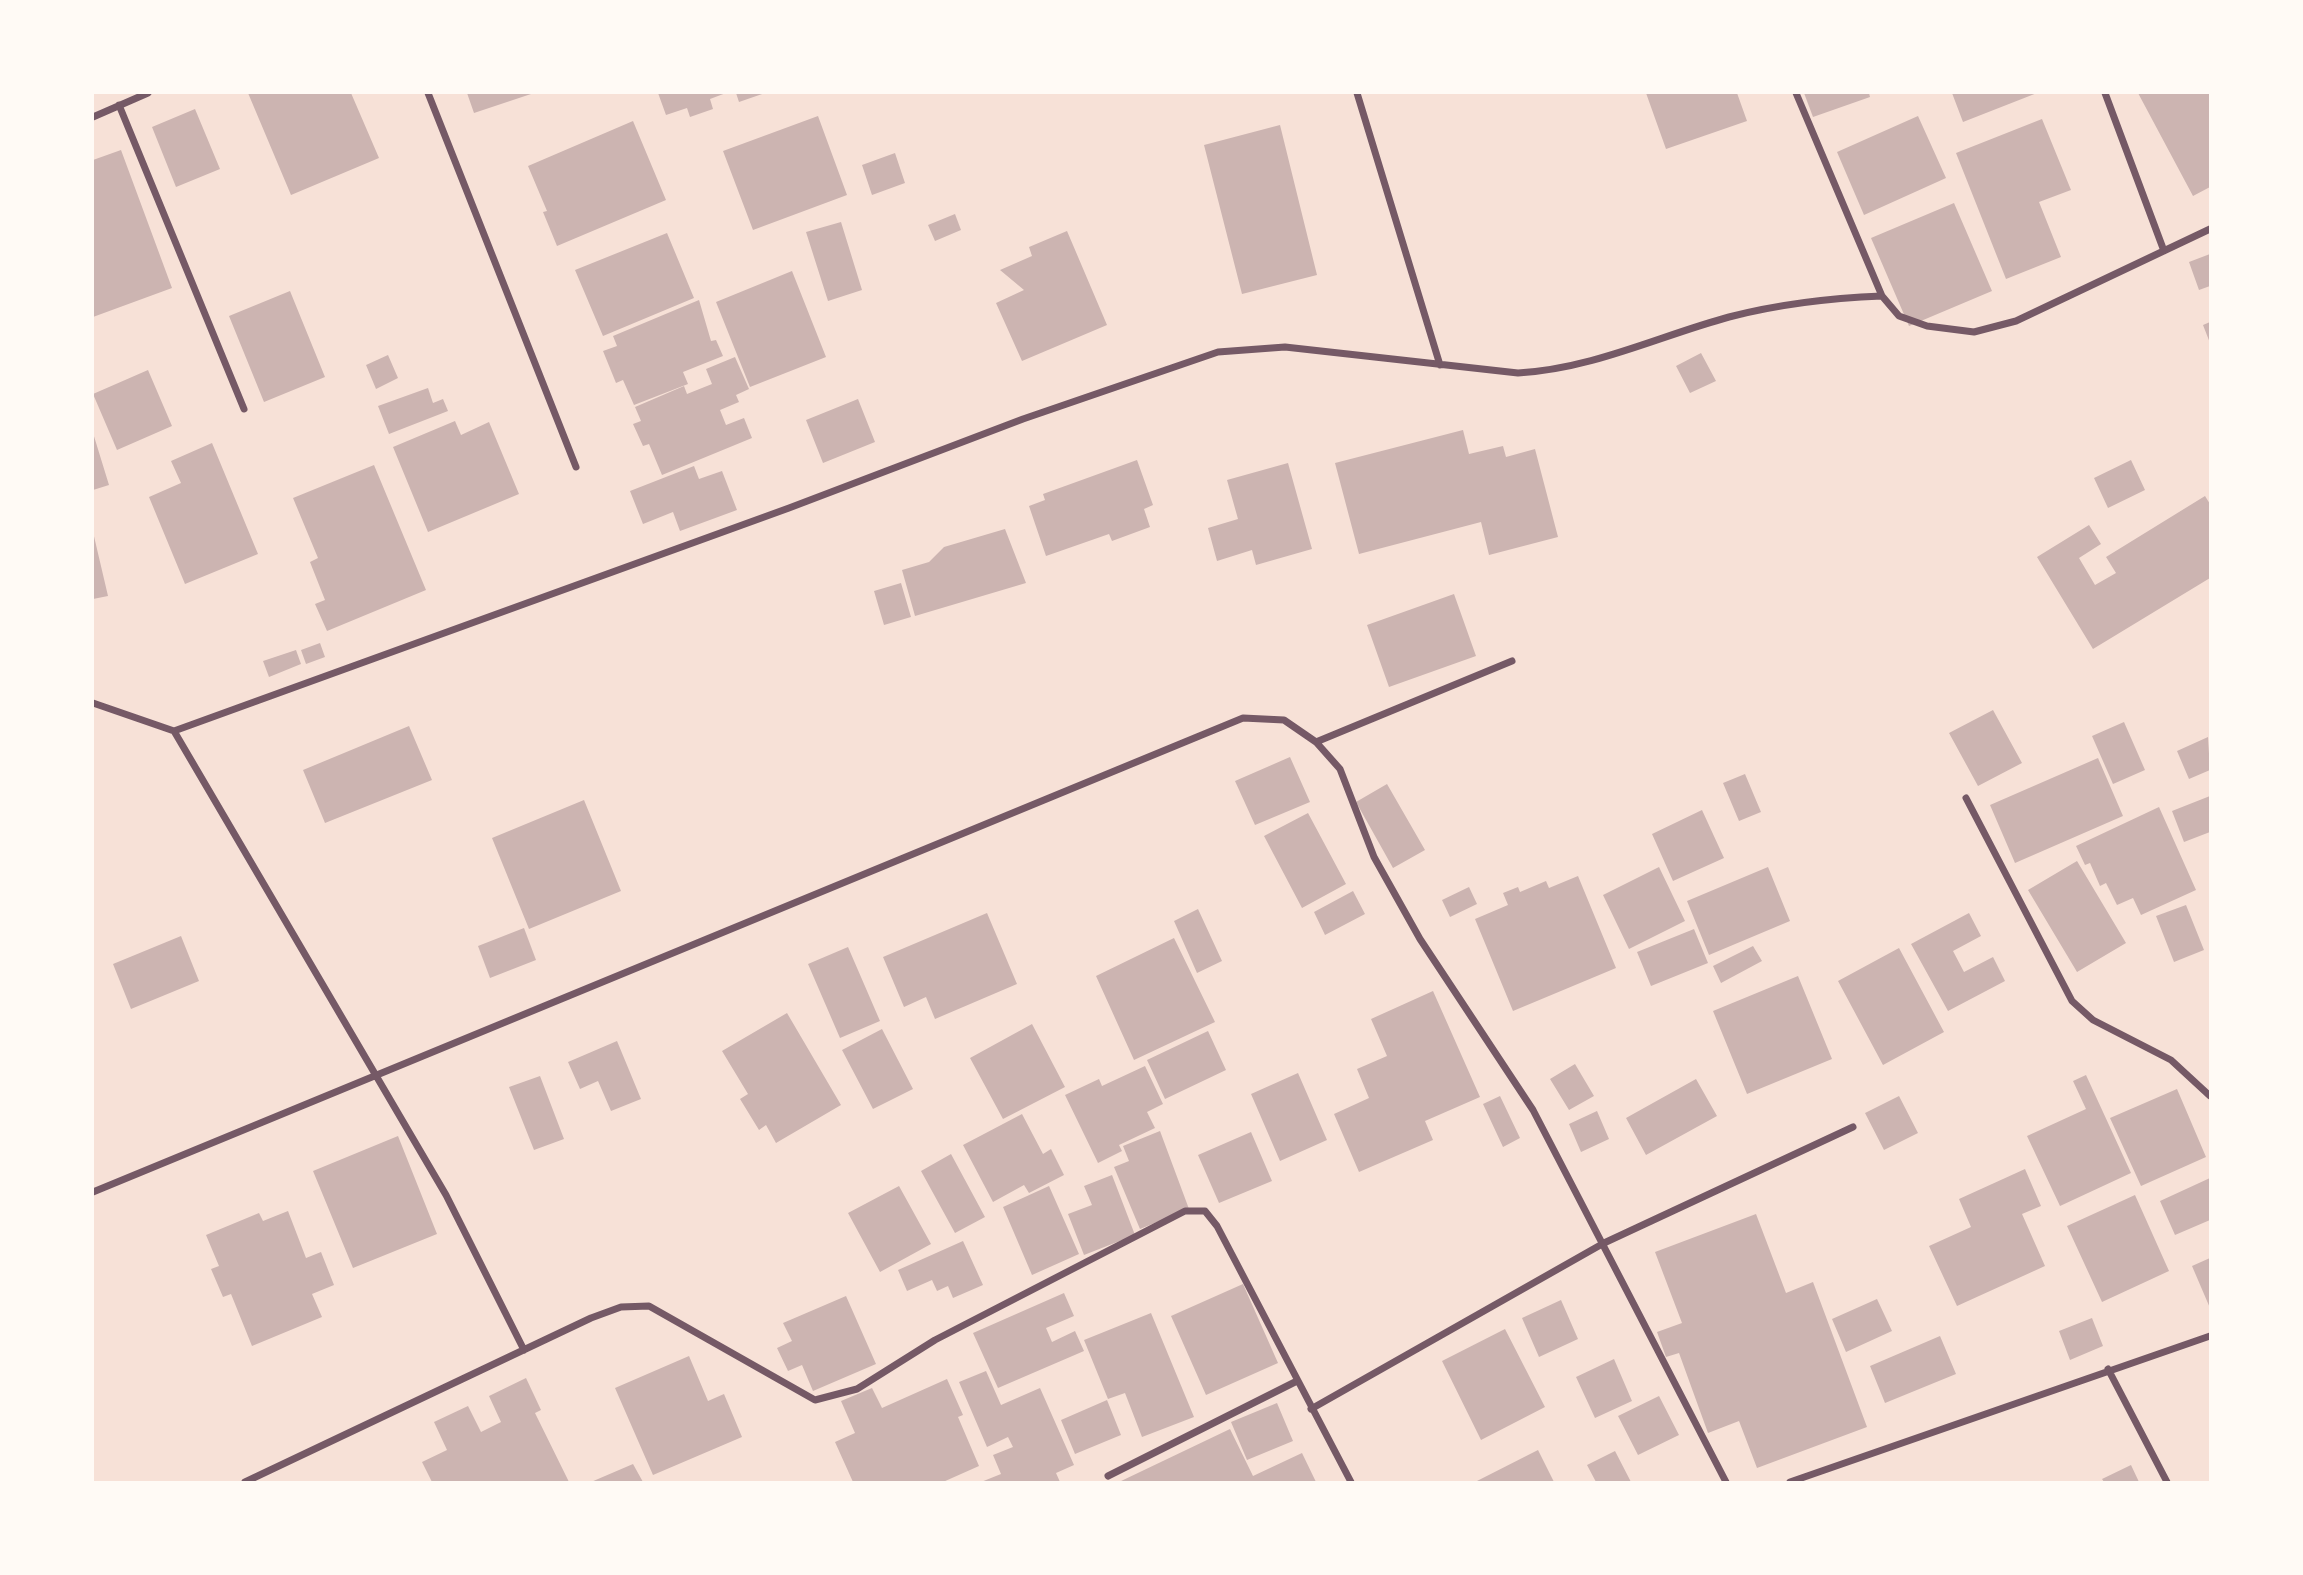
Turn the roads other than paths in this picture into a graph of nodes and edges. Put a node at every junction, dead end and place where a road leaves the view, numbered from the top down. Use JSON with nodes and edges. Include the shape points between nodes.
{"nodes":[{"id":1,"x":148,"y":93,"type":"edge"},
{"id":2,"x":428,"y":93,"type":"edge"},
{"id":3,"x":1357,"y":93,"type":"edge"},
{"id":4,"x":1796,"y":93,"type":"edge"},
{"id":5,"x":2105,"y":93,"type":"edge"},
{"id":6,"x":119,"y":106,"type":"junction"},
{"id":7,"x":93,"y":117,"type":"edge"},
{"id":8,"x":2210,"y":229,"type":"edge"},
{"id":9,"x":2164,"y":251,"type":"junction"},
{"id":10,"x":1882,"y":296,"type":"junction"},
{"id":11,"x":1440,"y":365,"type":"junction"},
{"id":12,"x":244,"y":409,"type":"dead end"},
{"id":13,"x":576,"y":467,"type":"dead end"},
{"id":14,"x":1512,"y":660,"type":"dead end"},
{"id":15,"x":93,"y":703,"type":"edge"},
{"id":16,"x":174,"y":731,"type":"junction"},
{"id":17,"x":1316,"y":742,"type":"junction"},
{"id":18,"x":1966,"y":798,"type":"dead end"},
{"id":19,"x":374,"y":1074,"type":"junction"},
{"id":20,"x":2210,"y":1096,"type":"edge"},
{"id":21,"x":1853,"y":1127,"type":"dead end"},
{"id":22,"x":93,"y":1192,"type":"edge"},
{"id":23,"x":1604,"y":1243,"type":"junction"},
{"id":24,"x":2210,"y":1336,"type":"edge"},
{"id":25,"x":524,"y":1350,"type":"junction"},
{"id":26,"x":2108,"y":1369,"type":"junction"},
{"id":27,"x":1297,"y":1381,"type":"junction"},
{"id":28,"x":1311,"y":1409,"type":"junction"},
{"id":29,"x":1108,"y":1476,"type":"dead end"},
{"id":30,"x":245,"y":1482,"type":"edge"},
{"id":31,"x":1351,"y":1482,"type":"edge"},
{"id":32,"x":1726,"y":1482,"type":"edge"},
{"id":33,"x":1790,"y":1482,"type":"edge"},
{"id":34,"x":2167,"y":1482,"type":"edge"}],
"edges":[{"from":1,"to":6,"type":"street"},
{"from":2,"to":13,"type":"street"},
{"from":3,"to":11,"type":"street"},
{"from":4,"to":10,"type":"street"},
{"from":5,"to":9,"type":"street"},
{"from":6,"to":7,"type":"street"},
{"from":6,"to":12,"type":"street"},
{"from":8,"to":9,"type":"street"},
{"from":9,"to":10,"type":"street","via":[[2016,321],[1974,332],[1927,326],[1899,316]]},
{"from":10,"to":11,"type":"street","via":[[1790,304],[1546,371],[1518,373]]},
{"from":11,"to":16,"type":"street","via":[[1285,347],[1218,352],[1023,419]]},
{"from":14,"to":17,"type":"street"},
{"from":15,"to":16,"type":"street"},
{"from":16,"to":19,"type":"street"},
{"from":17,"to":19,"type":"street","via":[[1284,720],[1242,718]]},
{"from":17,"to":23,"type":"street","via":[[1340,769],[1374,857],[1420,939],[1533,1110]]},
{"from":18,"to":20,"type":"street","via":[[2071,1000],[2093,1020],[2171,1060]]},
{"from":19,"to":22,"type":"street"},
{"from":19,"to":25,"type":"street","via":[[446,1195]]},
{"from":21,"to":23,"type":"street"},
{"from":23,"to":28,"type":"street"},
{"from":23,"to":32,"type":"street"},
{"from":24,"to":26,"type":"street"},
{"from":25,"to":27,"type":"street","via":[[611,1311],[649,1306],[815,1400],[857,1389],[935,1340],[1185,1211],[1205,1211]]},
{"from":25,"to":30,"type":"street"},
{"from":26,"to":33,"type":"street"},
{"from":26,"to":34,"type":"street"},
{"from":27,"to":28,"type":"street"},
{"from":27,"to":29,"type":"street"},
{"from":28,"to":31,"type":"street"}]}
